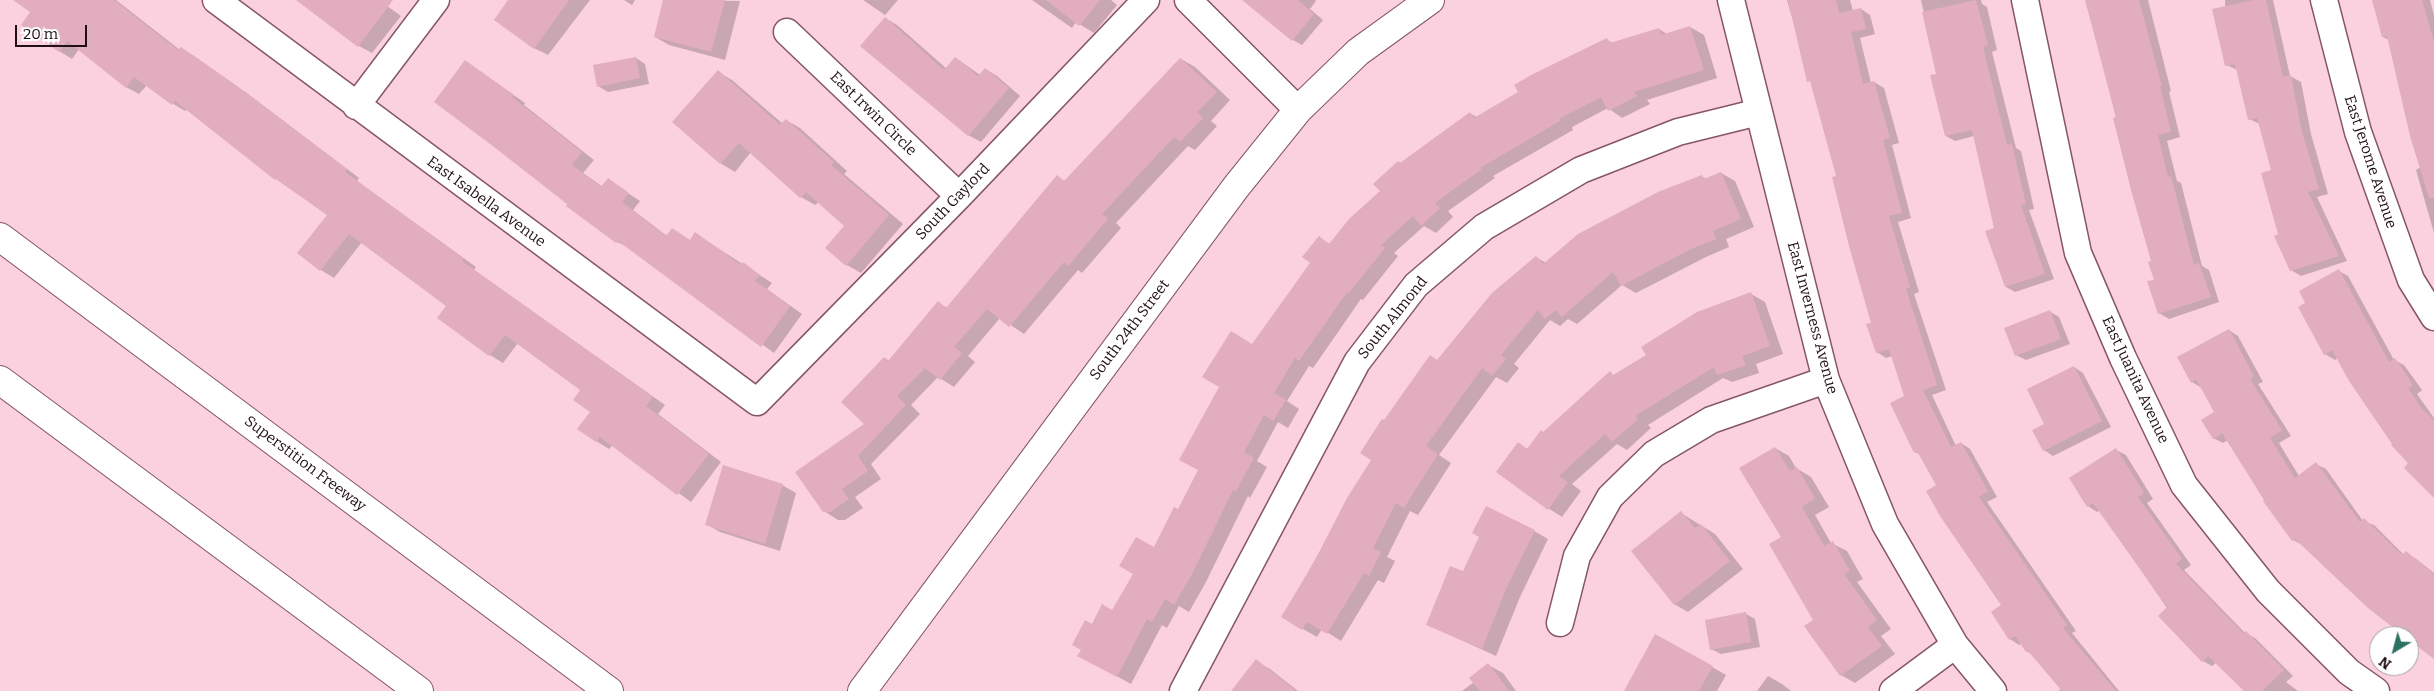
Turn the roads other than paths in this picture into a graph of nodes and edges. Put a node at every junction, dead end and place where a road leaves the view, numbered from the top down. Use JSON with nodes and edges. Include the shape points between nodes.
{"nodes":[{"id":1,"x":216,"y":0,"type":"edge"},
{"id":2,"x":436,"y":0,"type":"edge"},
{"id":3,"x":1146,"y":0,"type":"edge"},
{"id":4,"x":1188,"y":0,"type":"edge"},
{"id":5,"x":1430,"y":0,"type":"edge"},
{"id":6,"x":1731,"y":0,"type":"edge"},
{"id":7,"x":2025,"y":0,"type":"edge"},
{"id":8,"x":2324,"y":0,"type":"edge"},
{"id":9,"x":787,"y":32,"type":"dead end"},
{"id":10,"x":356,"y":106,"type":"junction"},
{"id":11,"x":1298,"y":110,"type":"junction"},
{"id":12,"x":1759,"y":112,"type":"junction"},
{"id":13,"x":959,"y":196,"type":"junction"},
{"id":14,"x":0,"y":237,"type":"edge"},
{"id":15,"x":2434,"y":317,"type":"edge"},
{"id":16,"x":0,"y":380,"type":"edge"},
{"id":17,"x":1826,"y":380,"type":"junction"},
{"id":18,"x":757,"y":402,"type":"joint"},
{"id":19,"x":1560,"y":623,"type":"dead end"},
{"id":20,"x":1955,"y":645,"type":"junction"},
{"id":21,"x":419,"y":691,"type":"edge"},
{"id":22,"x":610,"y":691,"type":"edge"},
{"id":23,"x":862,"y":691,"type":"edge"},
{"id":24,"x":1183,"y":691,"type":"edge"},
{"id":25,"x":1892,"y":691,"type":"edge"},
{"id":26,"x":1993,"y":691,"type":"edge"},
{"id":27,"x":2376,"y":691,"type":"edge"}],
"edges":[{"from":1,"to":10,"type":"street","name":"East Isabella Avenue"},
{"from":2,"to":10,"type":"street"},
{"from":3,"to":13,"type":"street","name":"South Gaylord"},
{"from":4,"to":11,"type":"street"},
{"from":5,"to":11,"type":"main road","name":"South 24th Street","via":[[1358,52]]},
{"from":6,"to":12,"type":"street","name":"East Inverness Avenue"},
{"from":7,"to":27,"type":"street","name":"East Juanita Avenue","via":[[2078,253],[2122,358],[2184,485],[2268,591],[2349,672]]},
{"from":8,"to":15,"type":"street","name":"East Jerome Avenue","via":[[2358,132],[2411,280]]},
{"from":9,"to":13,"type":"street","name":"East Irwin Circle"},
{"from":10,"to":18,"type":"street","name":"East Isabella Avenue"},
{"from":11,"to":23,"type":"main road","name":"South 24th Street","via":[[1236,187]]},
{"from":12,"to":17,"type":"street","name":"East Inverness Avenue"},
{"from":12,"to":24,"type":"street","name":"South Almond","via":[[1678,132],[1581,170],[1484,227],[1416,285],[1357,362]]},
{"from":13,"to":18,"type":"street","name":"South Gaylord"},
{"from":14,"to":22,"type":"main road","name":"Superstition Freeway"},
{"from":16,"to":21,"type":"main road"},
{"from":17,"to":19,"type":"street","via":[[1711,420],[1654,454],[1610,498],[1577,556]]},
{"from":17,"to":20,"type":"street","name":"East Inverness Avenue","via":[[1885,524]]},
{"from":20,"to":25,"type":"street"},
{"from":20,"to":26,"type":"street","name":"East Inverness Avenue"}]}
